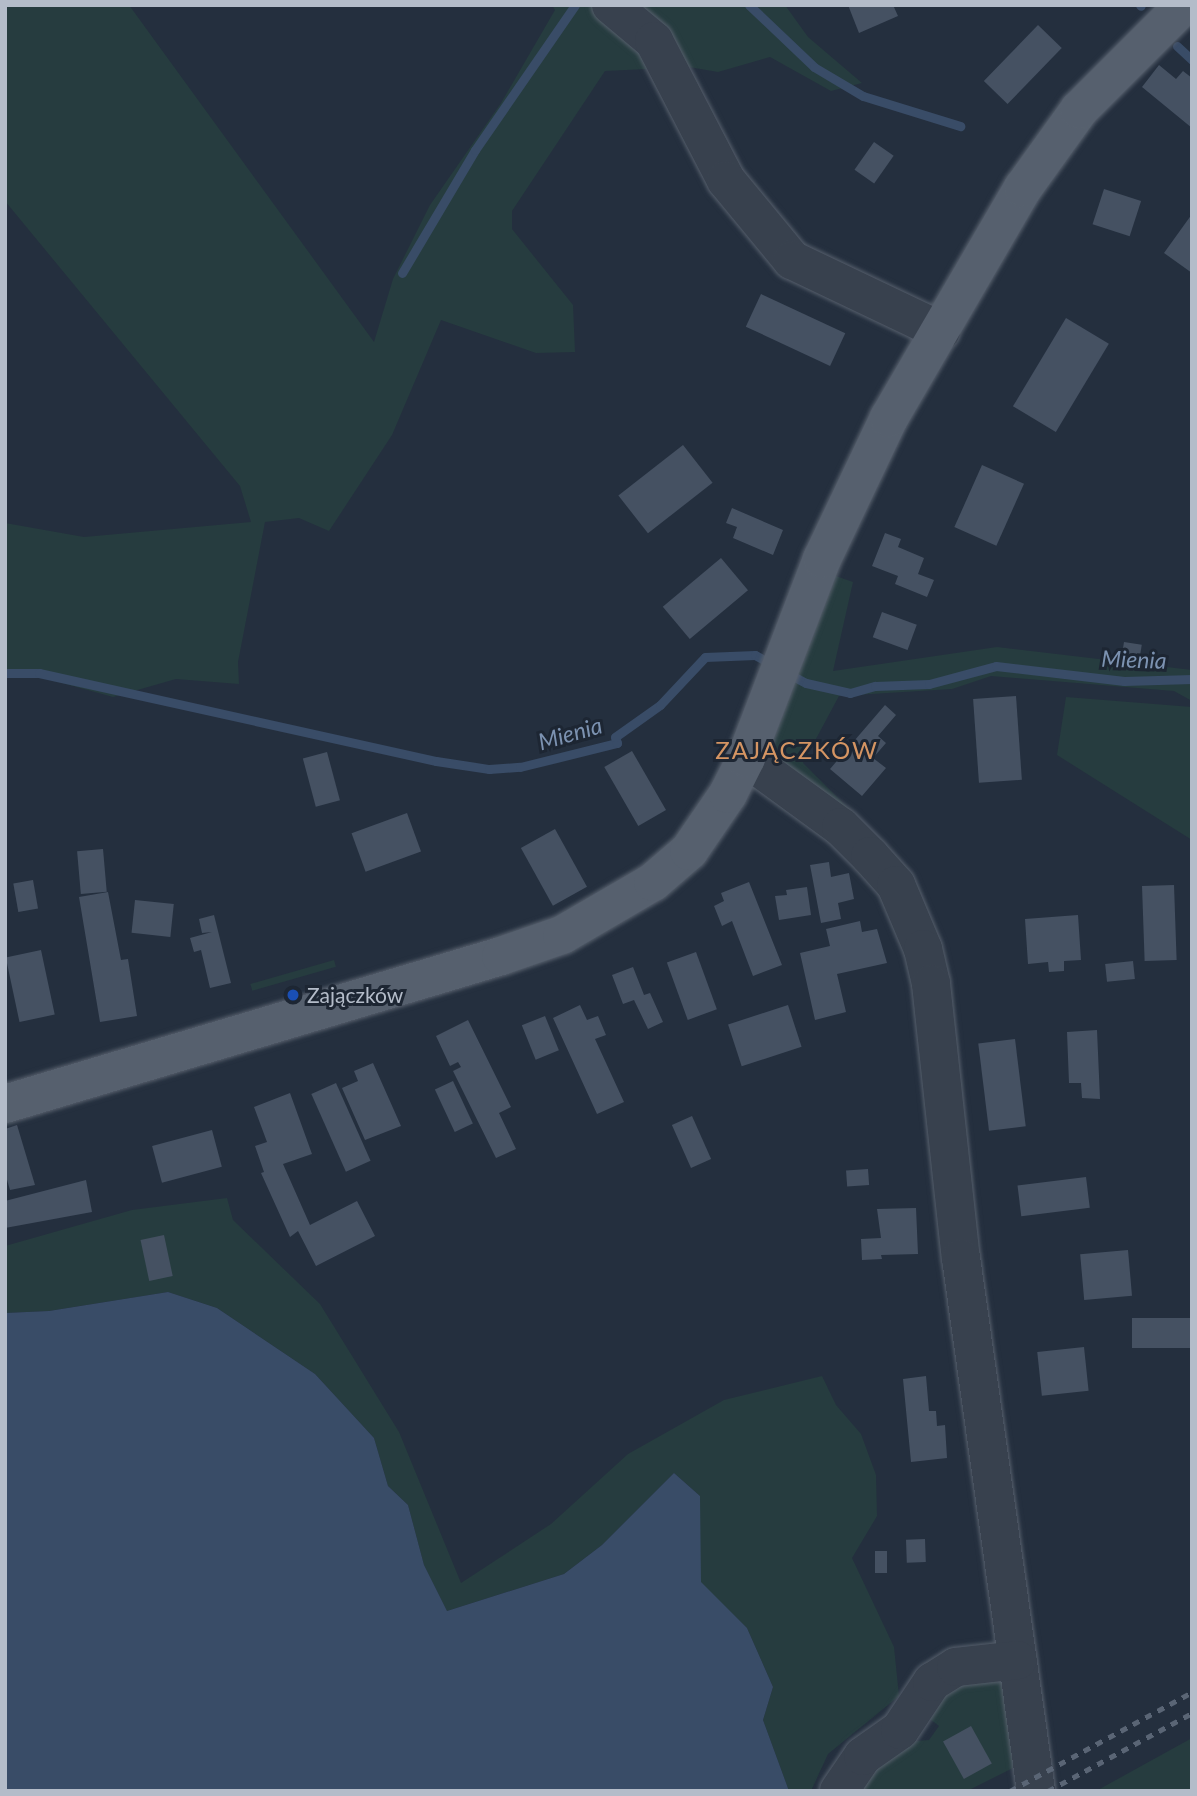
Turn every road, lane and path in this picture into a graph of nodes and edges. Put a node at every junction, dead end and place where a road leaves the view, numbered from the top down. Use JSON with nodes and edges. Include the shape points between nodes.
{"nodes":[{"id":1,"x":611,"y":5,"type":"edge"},
{"id":2,"x":1184,"y":5,"type":"edge"},
{"id":3,"x":941,"y":331,"type":"junction"},
{"id":4,"x":746,"y":758,"type":"junction"},
{"id":5,"x":5,"y":1104,"type":"edge"},
{"id":6,"x":1018,"y":1660,"type":"junction"},
{"id":7,"x":839,"y":1791,"type":"edge"},
{"id":8,"x":1036,"y":1791,"type":"edge"}],
"edges":[{"from":1,"to":3,"type":"street","via":[[654,41],[726,180],[792,260]]},
{"from":2,"to":3,"type":"main road","via":[[1072,118],[1023,188]]},
{"from":3,"to":4,"type":"main road","via":[[889,418],[822,559]]},
{"from":4,"to":5,"type":"main road","via":[[689,851],[653,882],[562,934]]},
{"from":4,"to":6,"type":"street","via":[[841,827],[870,856],[895,885],[923,949]]},
{"from":6,"to":7,"type":"street","via":[[956,1667],[932,1682],[900,1730],[863,1756]]},
{"from":6,"to":8,"type":"street"}]}
